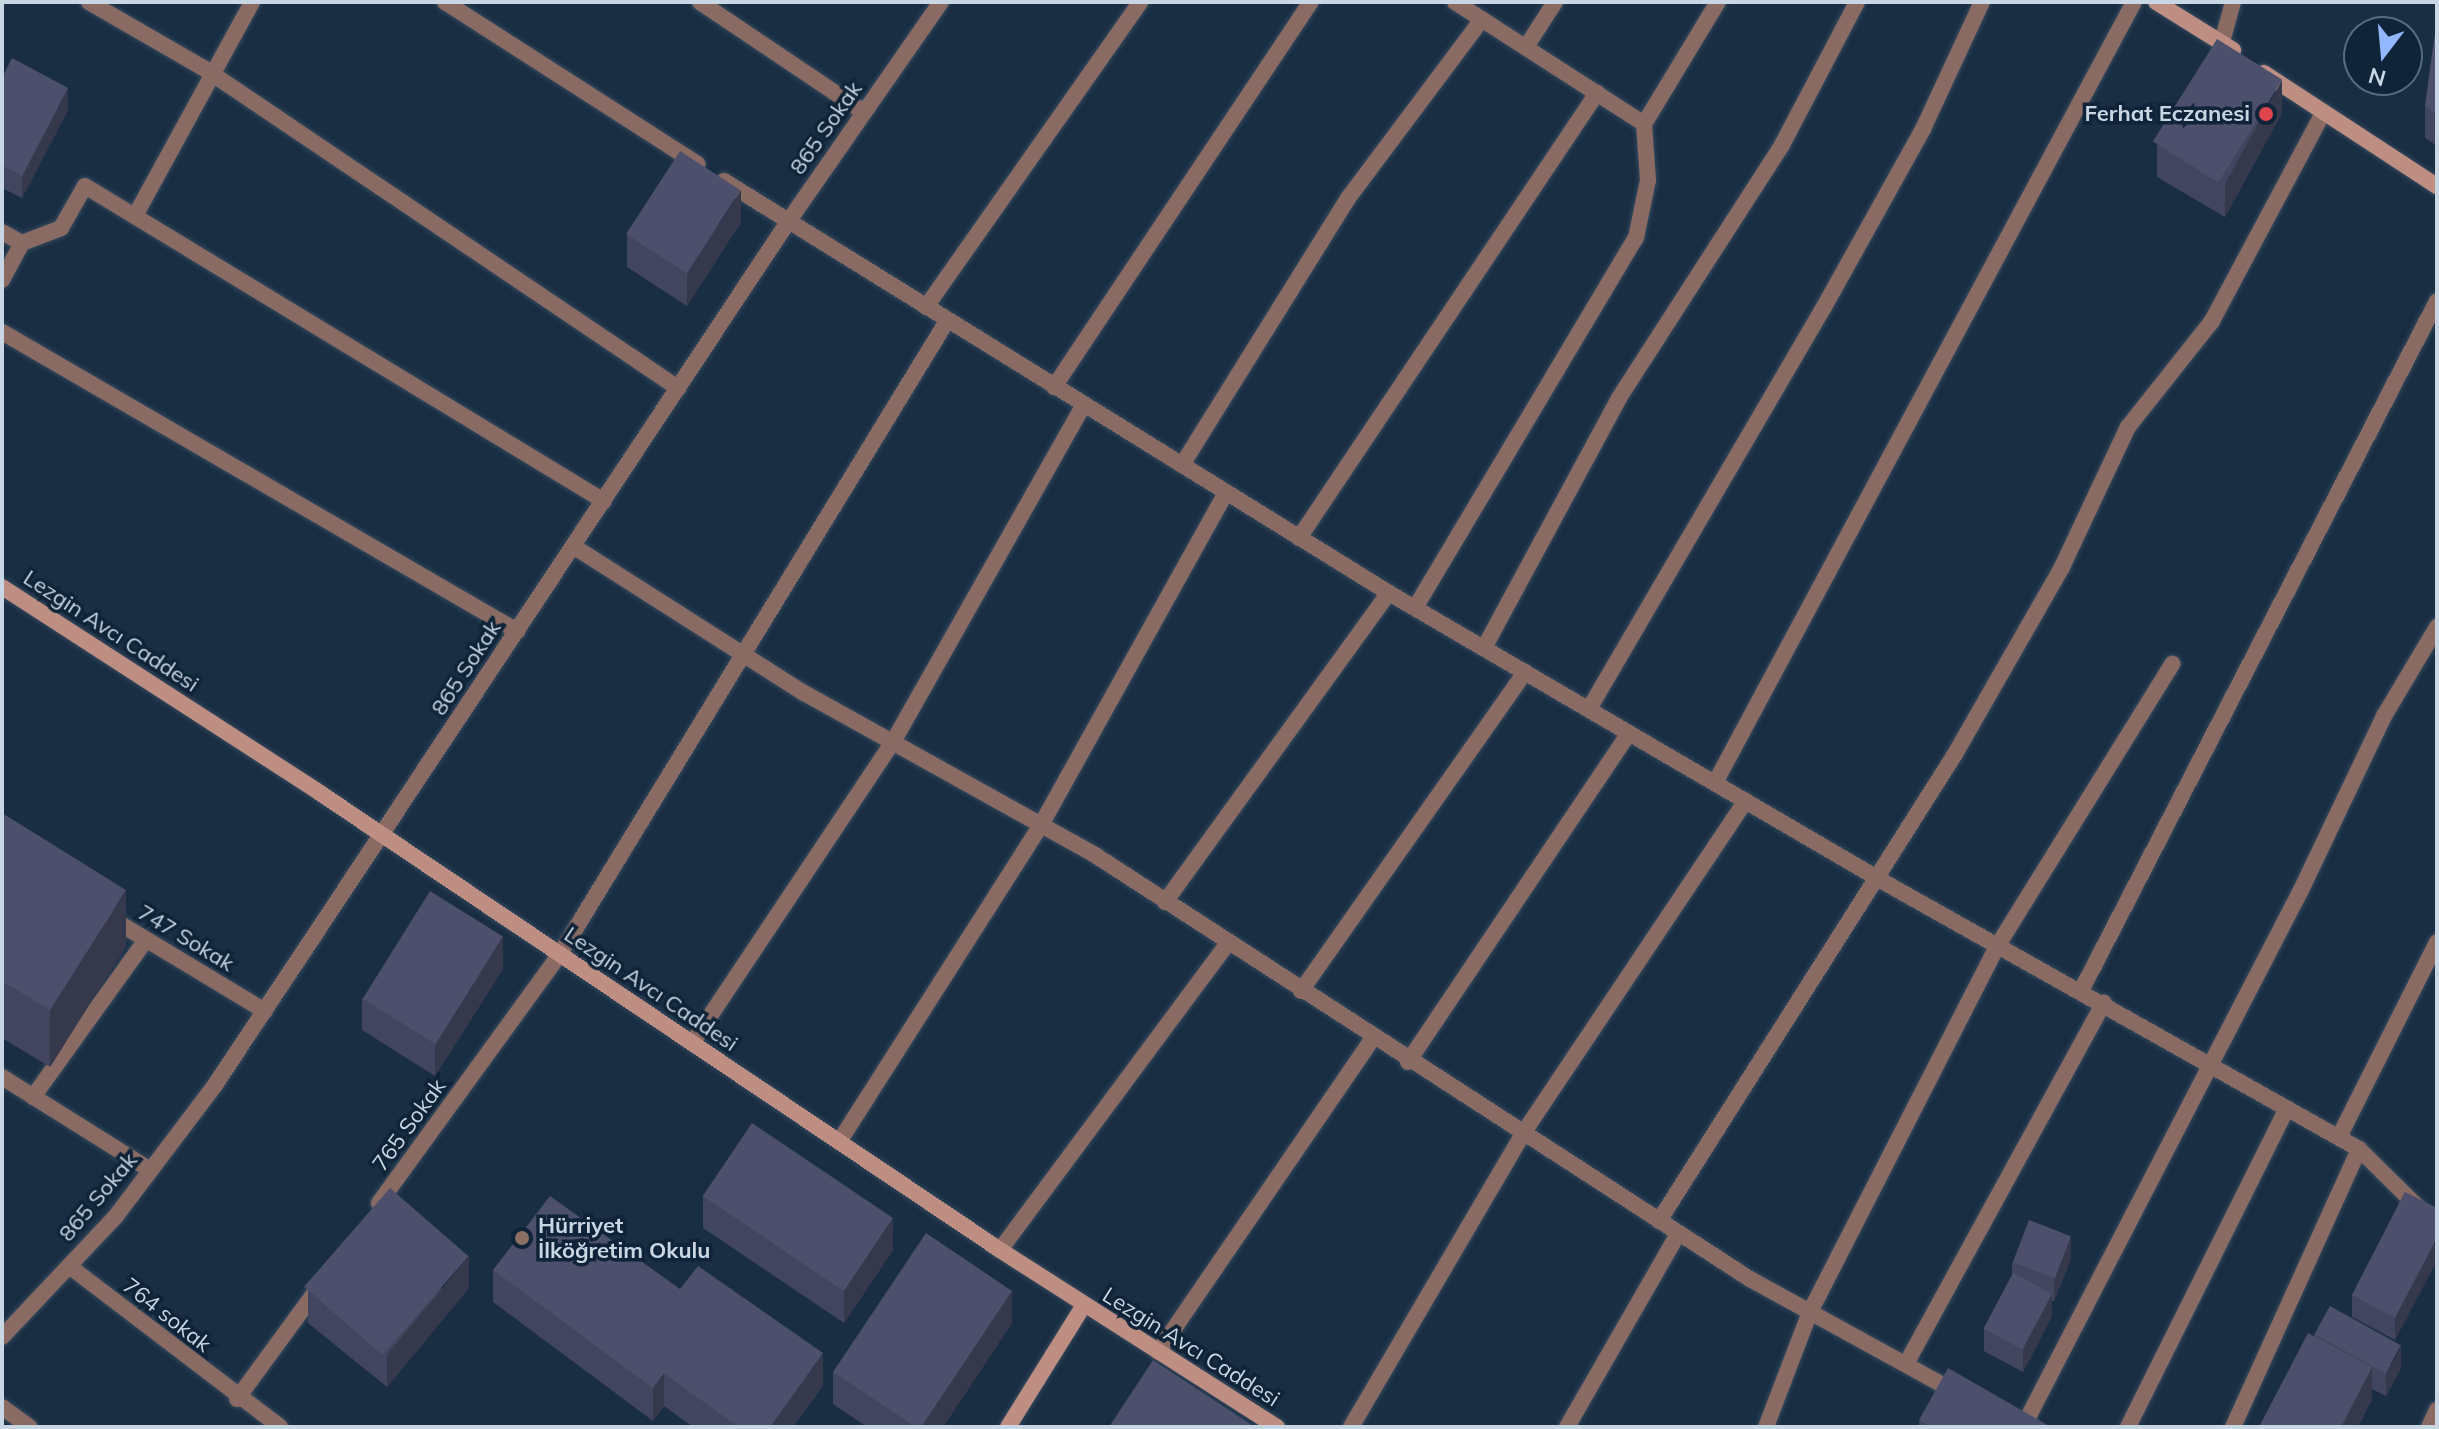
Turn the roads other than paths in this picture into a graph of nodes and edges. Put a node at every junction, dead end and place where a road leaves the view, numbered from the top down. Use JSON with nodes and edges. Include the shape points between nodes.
{"nodes":[{"id":1,"x":89,"y":2,"type":"edge"},
{"id":2,"x":252,"y":2,"type":"edge"},
{"id":3,"x":445,"y":2,"type":"edge"},
{"id":4,"x":700,"y":2,"type":"edge"},
{"id":5,"x":939,"y":2,"type":"edge"},
{"id":6,"x":1140,"y":2,"type":"edge"},
{"id":7,"x":1311,"y":2,"type":"edge"},
{"id":8,"x":1455,"y":2,"type":"edge"},
{"id":9,"x":1555,"y":2,"type":"edge"},
{"id":10,"x":1718,"y":2,"type":"edge"},
{"id":11,"x":1857,"y":2,"type":"edge"},
{"id":12,"x":1982,"y":2,"type":"edge"},
{"id":13,"x":2134,"y":2,"type":"edge"},
{"id":14,"x":2156,"y":2,"type":"edge"},
{"id":15,"x":2233,"y":2,"type":"edge"},
{"id":16,"x":1482,"y":19,"type":"junction"},
{"id":17,"x":2222,"y":42,"type":"junction"},
{"id":18,"x":1526,"y":47,"type":"junction"},
{"id":19,"x":214,"y":75,"type":"junction"},
{"id":20,"x":1597,"y":93,"type":"junction"},
{"id":21,"x":864,"y":112,"type":"junction"},
{"id":22,"x":2322,"y":115,"type":"junction"},
{"id":23,"x":1644,"y":124,"type":"junction"},
{"id":24,"x":2437,"y":186,"type":"edge"},
{"id":25,"x":135,"y":216,"type":"junction"},
{"id":26,"x":788,"y":222,"type":"junction"},
{"id":27,"x":2,"y":232,"type":"edge"},
{"id":28,"x":22,"y":243,"type":"junction"},
{"id":29,"x":2,"y":280,"type":"edge"},
{"id":30,"x":2437,"y":301,"type":"edge"},
{"id":31,"x":926,"y":307,"type":"junction"},
{"id":32,"x":947,"y":321,"type":"junction"},
{"id":33,"x":2,"y":332,"type":"edge"},
{"id":34,"x":1054,"y":387,"type":"junction"},
{"id":35,"x":678,"y":388,"type":"junction"},
{"id":36,"x":1084,"y":405,"type":"junction"},
{"id":37,"x":1182,"y":465,"type":"junction"},
{"id":38,"x":1226,"y":493,"type":"junction"},
{"id":39,"x":604,"y":501,"type":"junction"},
{"id":40,"x":1299,"y":538,"type":"junction"},
{"id":41,"x":573,"y":546,"type":"junction"},
{"id":42,"x":2,"y":587,"type":"edge"},
{"id":43,"x":1389,"y":593,"type":"junction"},
{"id":44,"x":1415,"y":608,"type":"junction"},
{"id":45,"x":2437,"y":627,"type":"edge"},
{"id":46,"x":517,"y":631,"type":"junction"},
{"id":47,"x":1484,"y":648,"type":"junction"},
{"id":48,"x":745,"y":655,"type":"junction"},
{"id":49,"x":2172,"y":664,"type":"dead end"},
{"id":50,"x":1525,"y":672,"type":"junction"},
{"id":51,"x":1589,"y":709,"type":"junction"},
{"id":52,"x":1629,"y":733,"type":"junction"},
{"id":53,"x":893,"y":742,"type":"junction"},
{"id":54,"x":1715,"y":783,"type":"junction"},
{"id":55,"x":1746,"y":801,"type":"junction"},
{"id":56,"x":1041,"y":825,"type":"junction"},
{"id":57,"x":382,"y":835,"type":"junction"},
{"id":58,"x":1878,"y":878,"type":"junction"},
{"id":59,"x":1165,"y":902,"type":"junction"},
{"id":60,"x":93,"y":908,"type":"edge"},
{"id":61,"x":146,"y":940,"type":"junction"},
{"id":62,"x":2437,"y":942,"type":"edge"},
{"id":63,"x":1228,"y":943,"type":"junction"},
{"id":64,"x":1998,"y":945,"type":"junction"},
{"id":65,"x":560,"y":954,"type":"junction"},
{"id":66,"x":1301,"y":991,"type":"junction"},
{"id":67,"x":2081,"y":991,"type":"junction"},
{"id":68,"x":2104,"y":1003,"type":"junction"},
{"id":69,"x":265,"y":1011,"type":"junction"},
{"id":70,"x":1373,"y":1038,"type":"junction"},
{"id":71,"x":692,"y":1043,"type":"junction"},
{"id":72,"x":1408,"y":1062,"type":"junction"},
{"id":73,"x":2210,"y":1064,"type":"junction"},
{"id":74,"x":2,"y":1077,"type":"edge"},
{"id":75,"x":33,"y":1097,"type":"junction"},
{"id":76,"x":2287,"y":1108,"type":"junction"},
{"id":77,"x":1522,"y":1135,"type":"junction"},
{"id":78,"x":2339,"y":1137,"type":"junction"},
{"id":79,"x":839,"y":1142,"type":"junction"},
{"id":80,"x":2359,"y":1149,"type":"junction"},
{"id":81,"x":150,"y":1170,"type":"junction"},
{"id":82,"x":367,"y":1221,"type":"edge"},
{"id":83,"x":1659,"y":1221,"type":"junction"},
{"id":84,"x":2437,"y":1226,"type":"edge"},
{"id":85,"x":1678,"y":1234,"type":"junction"},
{"id":86,"x":1000,"y":1250,"type":"junction"},
{"id":87,"x":69,"y":1266,"type":"junction"},
{"id":88,"x":330,"y":1272,"type":"edge"},
{"id":89,"x":1084,"y":1305,"type":"junction"},
{"id":90,"x":1810,"y":1312,"type":"junction"},
{"id":91,"x":2,"y":1337,"type":"edge"},
{"id":92,"x":1158,"y":1352,"type":"junction"},
{"id":93,"x":1906,"y":1364,"type":"junction"},
{"id":94,"x":237,"y":1399,"type":"junction"},
{"id":95,"x":1969,"y":1400,"type":"edge"},
{"id":96,"x":2,"y":1407,"type":"edge"},
{"id":97,"x":2437,"y":1410,"type":"edge"},
{"id":98,"x":2016,"y":1425,"type":"edge"},
{"id":99,"x":30,"y":1427,"type":"edge"},
{"id":100,"x":280,"y":1427,"type":"edge"},
{"id":101,"x":1008,"y":1427,"type":"edge"},
{"id":102,"x":1277,"y":1427,"type":"edge"},
{"id":103,"x":1351,"y":1427,"type":"edge"},
{"id":104,"x":1567,"y":1427,"type":"edge"},
{"id":105,"x":1766,"y":1427,"type":"edge"},
{"id":106,"x":2128,"y":1427,"type":"edge"},
{"id":107,"x":2233,"y":1427,"type":"edge"},
{"id":108,"x":2429,"y":1427,"type":"edge"}],
"edges":[{"from":1,"to":19,"type":"street"},
{"from":2,"to":19,"type":"street"},
{"from":3,"to":26,"type":"street"},
{"from":4,"to":21,"type":"street"},
{"from":5,"to":21,"type":"street","name":"865 Sokak"},
{"from":6,"to":31,"type":"street"},
{"from":7,"to":34,"type":"street"},
{"from":8,"to":16,"type":"street"},
{"from":9,"to":18,"type":"street"},
{"from":10,"to":23,"type":"street"},
{"from":11,"to":47,"type":"street","via":[[1782,145],[1619,398]]},
{"from":12,"to":51,"type":"street","via":[[1923,129]]},
{"from":13,"to":54,"type":"street"},
{"from":14,"to":17,"type":"street"},
{"from":15,"to":17,"type":"street"},
{"from":16,"to":18,"type":"street"},
{"from":16,"to":37,"type":"street","via":[[1349,197]]},
{"from":17,"to":22,"type":"street"},
{"from":18,"to":20,"type":"street"},
{"from":19,"to":25,"type":"street"},
{"from":19,"to":35,"type":"street"},
{"from":20,"to":23,"type":"street"},
{"from":20,"to":40,"type":"street"},
{"from":21,"to":26,"type":"street","name":"865 Sokak"},
{"from":22,"to":24,"type":"street"},
{"from":22,"to":58,"type":"street","via":[[2212,321],[2128,427],[2062,567]]},
{"from":23,"to":44,"type":"street","via":[[1648,180],[1636,238]]},
{"from":25,"to":28,"type":"street","via":[[85,186],[61,228]]},
{"from":25,"to":39,"type":"street"},
{"from":26,"to":31,"type":"street"},
{"from":26,"to":35,"type":"street","name":"865 Sokak"},
{"from":27,"to":28,"type":"street"},
{"from":28,"to":29,"type":"street"},
{"from":30,"to":67,"type":"street"},
{"from":31,"to":32,"type":"street"},
{"from":32,"to":34,"type":"street"},
{"from":32,"to":48,"type":"street","name":"765 Sokak"},
{"from":33,"to":46,"type":"street"},
{"from":34,"to":36,"type":"street"},
{"from":35,"to":39,"type":"street","name":"865 Sokak"},
{"from":36,"to":37,"type":"street"},
{"from":36,"to":53,"type":"street"},
{"from":37,"to":38,"type":"street"},
{"from":38,"to":40,"type":"street"},
{"from":38,"to":56,"type":"street"},
{"from":39,"to":41,"type":"street","name":"865 Sokak"},
{"from":40,"to":43,"type":"street"},
{"from":41,"to":46,"type":"street","name":"865 Sokak"},
{"from":41,"to":48,"type":"street"},
{"from":42,"to":57,"type":"street","name":"Lezgin Avcı Caddesi"},
{"from":43,"to":44,"type":"street"},
{"from":43,"to":59,"type":"street"},
{"from":44,"to":47,"type":"street"},
{"from":45,"to":73,"type":"street","via":[[2384,716]]},
{"from":46,"to":57,"type":"street","name":"865 Sokak"},
{"from":47,"to":50,"type":"street"},
{"from":48,"to":53,"type":"street"},
{"from":48,"to":65,"type":"street","name":"765 Sokak"},
{"from":49,"to":64,"type":"street"},
{"from":50,"to":51,"type":"street"},
{"from":50,"to":66,"type":"street"},
{"from":51,"to":52,"type":"street"},
{"from":52,"to":54,"type":"street"},
{"from":52,"to":72,"type":"street"},
{"from":53,"to":56,"type":"street"},
{"from":53,"to":71,"type":"street"},
{"from":54,"to":55,"type":"street"},
{"from":55,"to":58,"type":"street"},
{"from":55,"to":77,"type":"street"},
{"from":56,"to":59,"type":"street"},
{"from":56,"to":79,"type":"street"},
{"from":57,"to":65,"type":"street","name":"Lezgin Avcı Caddesi"},
{"from":57,"to":69,"type":"street","name":"865 Sokak"},
{"from":58,"to":64,"type":"street"},
{"from":58,"to":83,"type":"street"},
{"from":59,"to":63,"type":"street"},
{"from":60,"to":61,"type":"street","name":"747 Sokak"},
{"from":61,"to":69,"type":"street","name":"747 Sokak"},
{"from":61,"to":75,"type":"street"},
{"from":62,"to":78,"type":"street"},
{"from":63,"to":66,"type":"street"},
{"from":63,"to":86,"type":"street"},
{"from":64,"to":67,"type":"street"},
{"from":64,"to":90,"type":"street"},
{"from":65,"to":71,"type":"street","name":"Lezgin Avcı Caddesi"},
{"from":65,"to":82,"type":"street","name":"765 Sokak"},
{"from":66,"to":70,"type":"street"},
{"from":67,"to":68,"type":"street"},
{"from":68,"to":73,"type":"street"},
{"from":68,"to":93,"type":"street"},
{"from":69,"to":81,"type":"street","name":"865 Sokak"},
{"from":70,"to":72,"type":"street"},
{"from":70,"to":92,"type":"street"},
{"from":71,"to":79,"type":"street","name":"Lezgin Avcı Caddesi"},
{"from":72,"to":77,"type":"street"},
{"from":73,"to":76,"type":"street"},
{"from":73,"to":98,"type":"street"},
{"from":74,"to":75,"type":"street"},
{"from":75,"to":81,"type":"street"},
{"from":76,"to":78,"type":"street"},
{"from":76,"to":106,"type":"street"},
{"from":77,"to":83,"type":"street"},
{"from":77,"to":103,"type":"street"},
{"from":78,"to":80,"type":"street"},
{"from":79,"to":86,"type":"street","name":"Lezgin Avcı Caddesi"},
{"from":80,"to":84,"type":"street"},
{"from":80,"to":107,"type":"street"},
{"from":81,"to":87,"type":"street","name":"865 Sokak"},
{"from":83,"to":85,"type":"street"},
{"from":85,"to":90,"type":"street"},
{"from":85,"to":104,"type":"street"},
{"from":86,"to":89,"type":"street","name":"Lezgin Avcı Caddesi"},
{"from":87,"to":91,"type":"street","name":"865 Sokak"},
{"from":87,"to":94,"type":"street","name":"764 sokak"},
{"from":88,"to":94,"type":"street"},
{"from":89,"to":92,"type":"street","name":"Lezgin Avcı Caddesi"},
{"from":89,"to":101,"type":"street"},
{"from":90,"to":93,"type":"street"},
{"from":90,"to":105,"type":"street"},
{"from":92,"to":102,"type":"street","name":"Lezgin Avcı Caddesi"},
{"from":93,"to":95,"type":"street"},
{"from":94,"to":100,"type":"street"},
{"from":96,"to":99,"type":"street"},
{"from":97,"to":108,"type":"street"}]}
